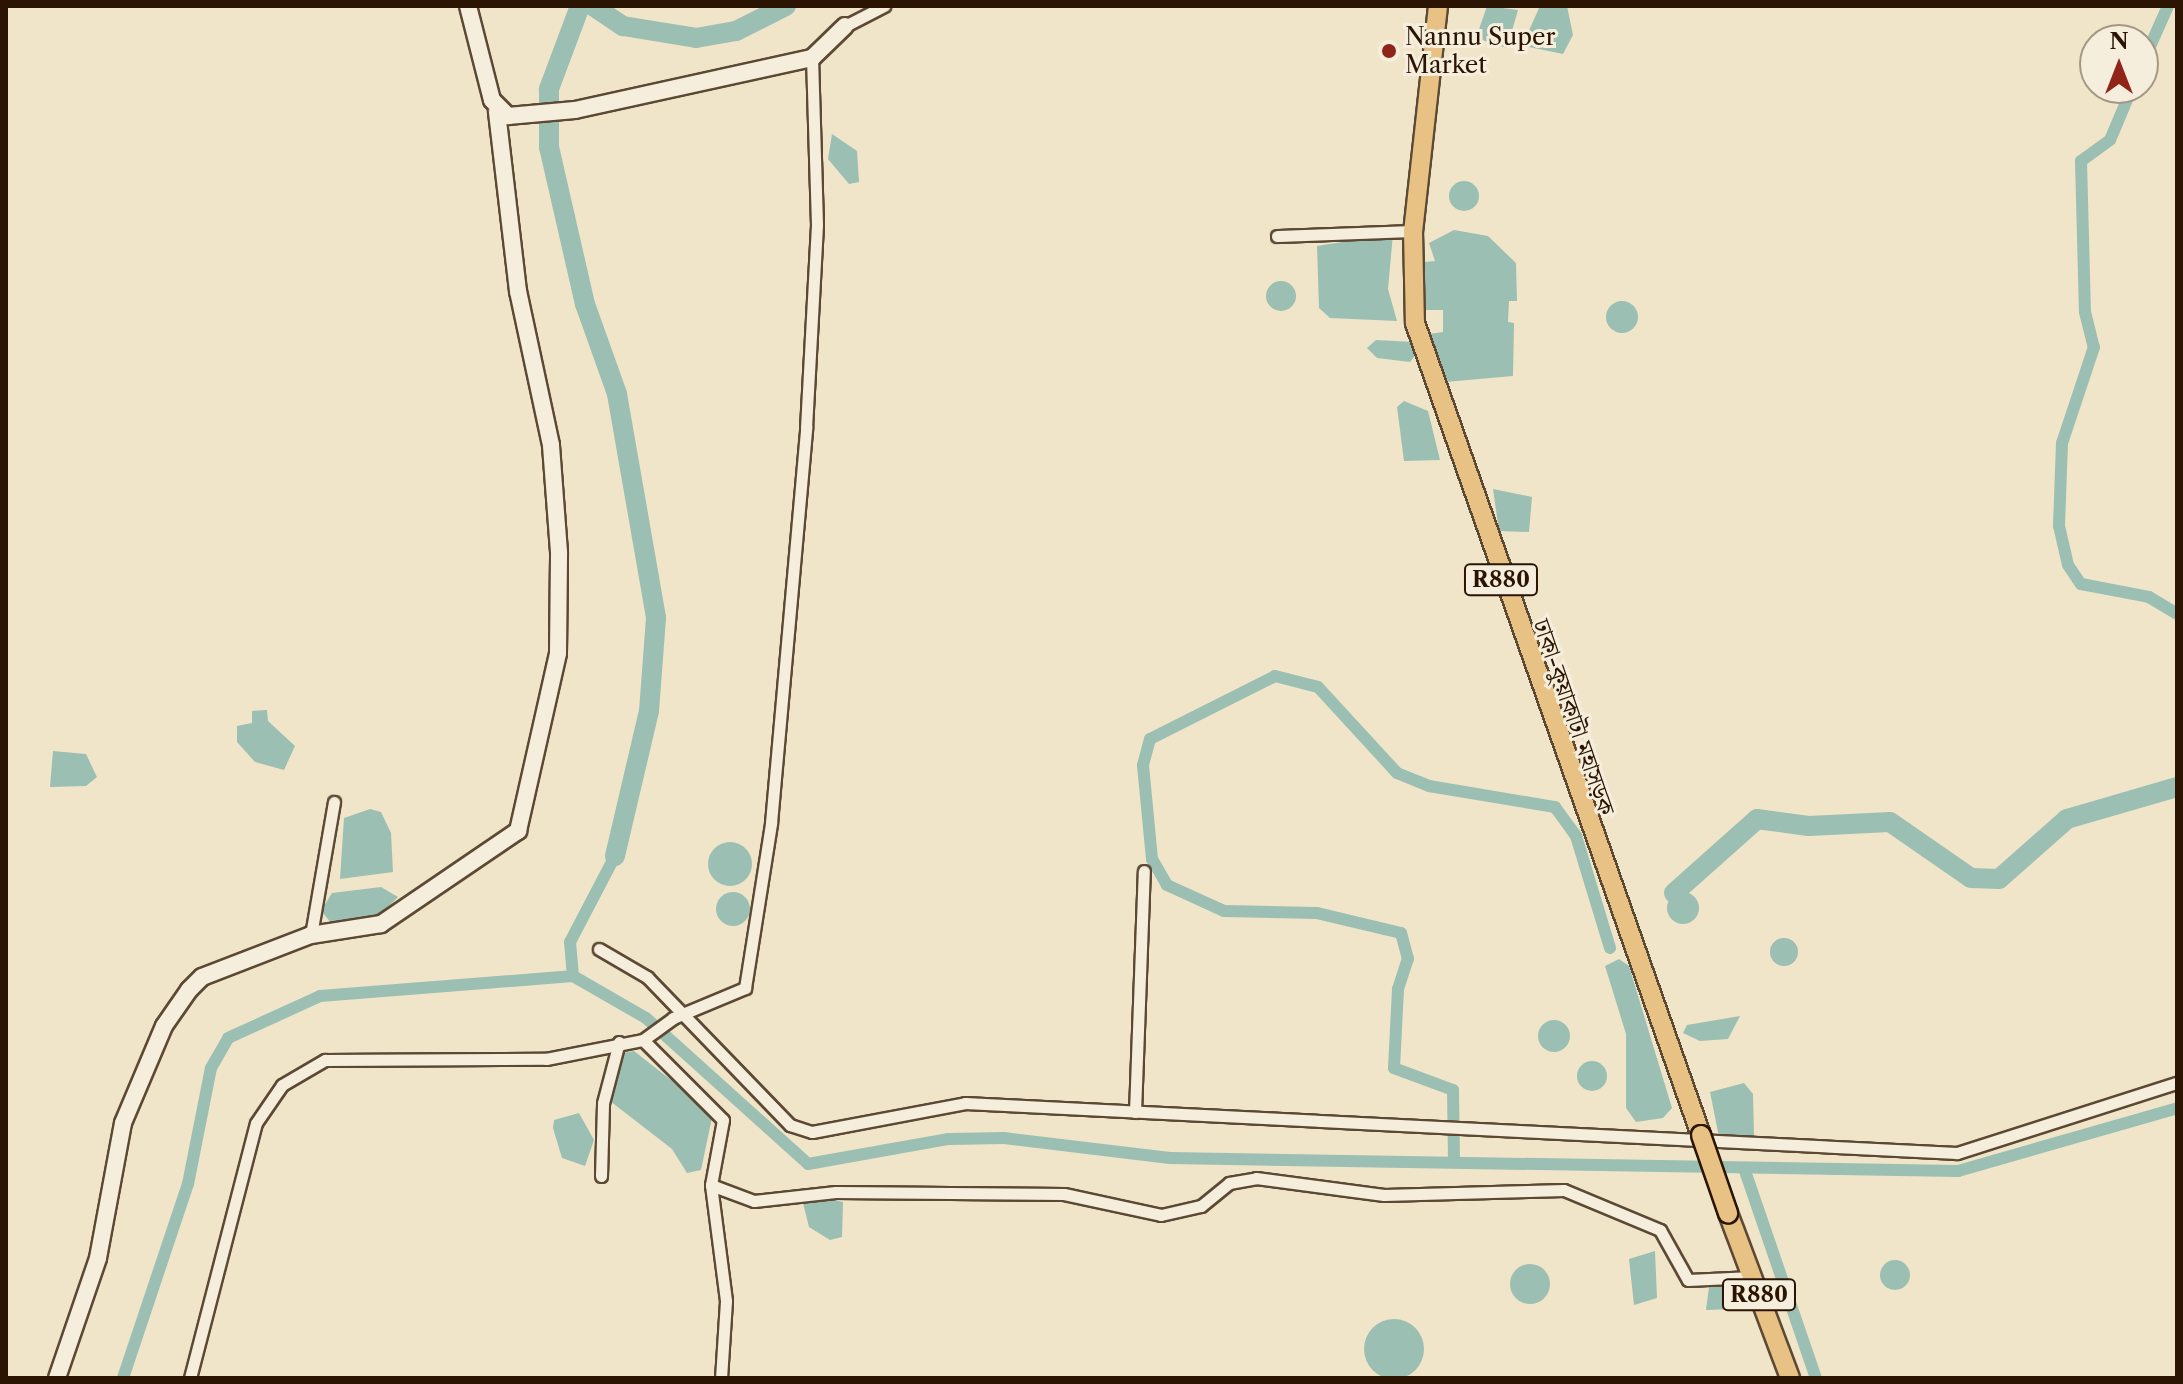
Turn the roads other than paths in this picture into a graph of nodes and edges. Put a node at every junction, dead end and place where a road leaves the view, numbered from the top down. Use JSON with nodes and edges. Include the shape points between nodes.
{"nodes":[{"id":1,"x":468,"y":6,"type":"edge"},
{"id":2,"x":884,"y":6,"type":"edge"},
{"id":3,"x":1438,"y":6,"type":"edge"},
{"id":4,"x":845,"y":26,"type":"joint"},
{"id":5,"x":812,"y":58,"type":"junction"},
{"id":6,"x":497,"y":111,"type":"junction"},
{"id":7,"x":1413,"y":231,"type":"junction"},
{"id":8,"x":1277,"y":236,"type":"dead end"},
{"id":9,"x":334,"y":802,"type":"dead end"},
{"id":10,"x":1144,"y":871,"type":"dead end"},
{"id":11,"x":311,"y":935,"type":"junction"},
{"id":12,"x":599,"y":949,"type":"dead end"},
{"id":13,"x":679,"y":1017,"type":"junction"},
{"id":14,"x":643,"y":1040,"type":"junction"},
{"id":15,"x":619,"y":1042,"type":"junction"},
{"id":16,"x":2177,"y":1083,"type":"edge"},
{"id":17,"x":1135,"y":1112,"type":"junction"},
{"id":18,"x":601,"y":1176,"type":"dead end"},
{"id":19,"x":711,"y":1185,"type":"junction"},
{"id":20,"x":1752,"y":1277,"type":"junction"},
{"id":21,"x":57,"y":1378,"type":"edge"},
{"id":22,"x":190,"y":1378,"type":"edge"},
{"id":23,"x":721,"y":1378,"type":"edge"},
{"id":24,"x":1790,"y":1378,"type":"edge"}],
"edges":[{"from":1,"to":6,"type":"street"},
{"from":2,"to":4,"type":"street"},
{"from":3,"to":7,"type":"main road","name":"ঢাকা-কুয়াকাটা মহাসড়ক","number":"R880"},
{"from":4,"to":5,"type":"street"},
{"from":5,"to":6,"type":"street","via":[[575,110],[519,115]]},
{"from":5,"to":13,"type":"street","via":[[815,293],[771,823],[745,988]]},
{"from":6,"to":11,"type":"street","via":[[518,291],[551,445],[558,653],[547,710],[518,831],[381,924]]},
{"from":7,"to":8,"type":"street"},
{"from":7,"to":20,"type":"main road","name":"ঢাকা-কুয়াকাটা মহাসড়ক","number":"R880","bridge":true,"via":[[1415,323]]},
{"from":9,"to":11,"type":"street"},
{"from":10,"to":17,"type":"street"},
{"from":11,"to":21,"type":"street","via":[[202,977],[164,1026],[123,1123],[98,1258]]},
{"from":12,"to":13,"type":"street","via":[[647,977]]},
{"from":13,"to":14,"type":"street"},
{"from":13,"to":17,"type":"street","via":[[790,1125],[812,1132],[965,1103]]},
{"from":14,"to":15,"type":"street"},
{"from":14,"to":19,"type":"street","via":[[723,1120]]},
{"from":15,"to":18,"type":"street","via":[[603,1103]]},
{"from":15,"to":22,"type":"street","via":[[546,1059],[325,1060],[282,1085],[256,1123]]},
{"from":16,"to":17,"type":"street","via":[[1957,1153]]},
{"from":19,"to":20,"type":"street","via":[[754,1201],[836,1192],[1078,1195],[1161,1215],[1201,1206],[1229,1183],[1256,1178],[1384,1195],[1564,1190],[1660,1230],[1688,1280]]},
{"from":19,"to":23,"type":"street","via":[[726,1301]]},
{"from":20,"to":24,"type":"main road","name":"ঢাকা-কুয়াকাটা মহাসড়ক","number":"R880"}]}
